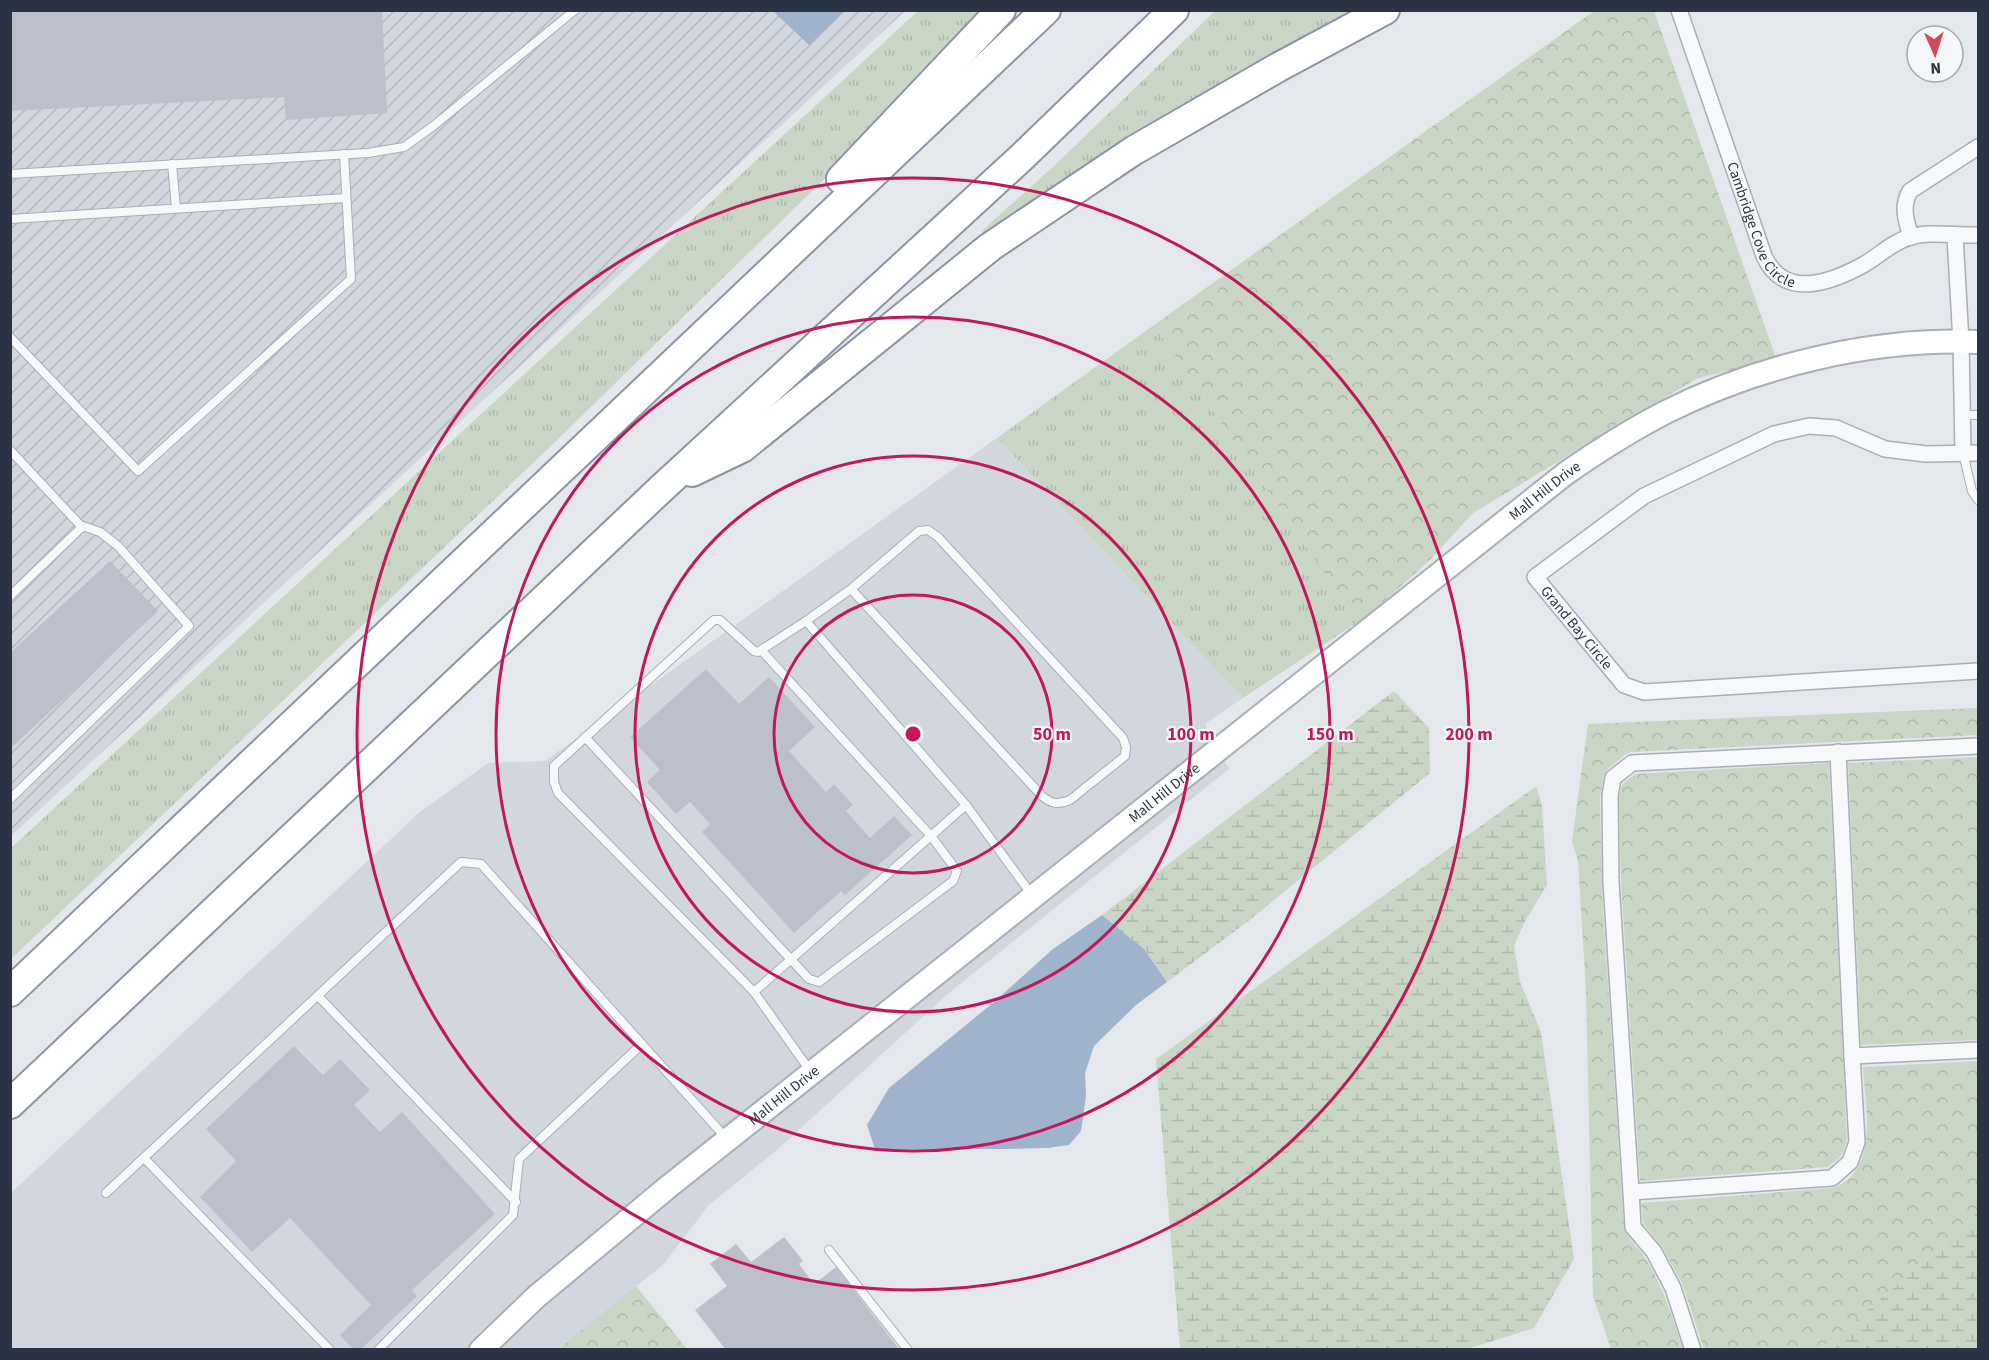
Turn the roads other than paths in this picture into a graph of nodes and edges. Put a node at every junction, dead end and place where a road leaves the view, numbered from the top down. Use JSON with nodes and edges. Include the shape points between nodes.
{"nodes":[{"id":1,"x":575,"y":10,"type":"edge"},
{"id":2,"x":1001,"y":10,"type":"edge"},
{"id":3,"x":1046,"y":10,"type":"edge"},
{"id":4,"x":1174,"y":10,"type":"edge"},
{"id":5,"x":1385,"y":10,"type":"edge"},
{"id":6,"x":1678,"y":10,"type":"edge"},
{"id":7,"x":1978,"y":147,"type":"edge"},
{"id":8,"x":344,"y":154,"type":"junction"},
{"id":9,"x":172,"y":164,"type":"junction"},
{"id":10,"x":10,"y":174,"type":"edge"},
{"id":11,"x":346,"y":198,"type":"junction"},
{"id":12,"x":176,"y":208,"type":"junction"},
{"id":13,"x":10,"y":219,"type":"edge"},
{"id":14,"x":1978,"y":235,"type":"edge"},
{"id":15,"x":1955,"y":236,"type":"junction"},
{"id":16,"x":1911,"y":237,"type":"junction"},
{"id":17,"x":10,"y":338,"type":"edge"},
{"id":18,"x":1970,"y":342,"type":"edge"},
{"id":19,"x":630,"y":404,"type":"junction"},
{"id":20,"x":1971,"y":415,"type":"edge"},
{"id":21,"x":10,"y":450,"type":"edge"},
{"id":22,"x":1971,"y":453,"type":"edge"},
{"id":23,"x":663,"y":487,"type":"junction"},
{"id":24,"x":1978,"y":500,"type":"edge"},
{"id":25,"x":82,"y":526,"type":"junction"},
{"id":26,"x":850,"y":589,"type":"junction"},
{"id":27,"x":10,"y":596,"type":"edge"},
{"id":28,"x":806,"y":621,"type":"junction"},
{"id":29,"x":762,"y":651,"type":"junction"},
{"id":30,"x":1978,"y":671,"type":"edge"},
{"id":31,"x":585,"y":737,"type":"junction"},
{"id":32,"x":1978,"y":746,"type":"edge"},
{"id":33,"x":1838,"y":752,"type":"junction"},
{"id":34,"x":10,"y":799,"type":"edge"},
{"id":35,"x":966,"y":805,"type":"junction"},
{"id":36,"x":931,"y":836,"type":"junction"},
{"id":37,"x":1033,"y":896,"type":"junction"},
{"id":38,"x":792,"y":959,"type":"junction"},
{"id":39,"x":10,"y":992,"type":"edge"},
{"id":40,"x":754,"y":992,"type":"junction"},
{"id":41,"x":318,"y":996,"type":"junction"},
{"id":42,"x":642,"y":1044,"type":"junction"},
{"id":43,"x":1978,"y":1050,"type":"edge"},
{"id":44,"x":1852,"y":1056,"type":"junction"},
{"id":45,"x":812,"y":1072,"type":"junction"},
{"id":46,"x":10,"y":1104,"type":"edge"},
{"id":47,"x":728,"y":1139,"type":"junction"},
{"id":48,"x":144,"y":1158,"type":"junction"},
{"id":49,"x":1631,"y":1192,"type":"junction"},
{"id":50,"x":106,"y":1193,"type":"dead end"},
{"id":51,"x":516,"y":1202,"type":"junction"},
{"id":52,"x":829,"y":1250,"type":"dead end"},
{"id":53,"x":330,"y":1350,"type":"edge"},
{"id":54,"x":378,"y":1350,"type":"edge"},
{"id":55,"x":481,"y":1350,"type":"edge"},
{"id":56,"x":908,"y":1350,"type":"edge"},
{"id":57,"x":1694,"y":1350,"type":"edge"}],
"edges":[{"from":1,"to":8,"type":"lane","via":[[404,147]]},
{"from":2,"to":19,"type":"highway"},
{"from":3,"to":19,"type":"highway"},
{"from":4,"to":23,"type":"highway","via":[[1023,156]]},
{"from":5,"to":23,"type":"highway","via":[[1133,150],[990,247],[742,448]]},
{"from":6,"to":16,"type":"street","name":"Cambridge Cove Circle","via":[[1764,256],[1777,275],[1798,284],[1817,283],[1865,264],[1896,242]]},
{"from":7,"to":16,"type":"street","via":[[1910,191],[1904,212]]},
{"from":8,"to":9,"type":"lane"},
{"from":8,"to":11,"type":"lane"},
{"from":9,"to":10,"type":"lane"},
{"from":9,"to":12,"type":"lane"},
{"from":11,"to":12,"type":"lane"},
{"from":11,"to":17,"type":"lane","via":[[351,279],[138,471]]},
{"from":12,"to":13,"type":"lane"},
{"from":14,"to":15,"type":"street","name":"Cambridge Cove Circle"},
{"from":15,"to":16,"type":"street","name":"Cambridge Cove Circle"},
{"from":15,"to":18,"type":"street"},
{"from":18,"to":20,"type":"street"},
{"from":18,"to":37,"type":"street","name":"Mall Hill Drive","via":[[1894,346],[1760,374],[1711,392],[1628,433],[1556,481]]},
{"from":19,"to":39,"type":"highway"},
{"from":20,"to":22,"type":"street"},
{"from":21,"to":25,"type":"lane"},
{"from":22,"to":24,"type":"lane","via":[[1972,491]]},
{"from":22,"to":30,"type":"street","name":"Grand Bay Circle","via":[[1926,454],[1885,449],[1836,428],[1809,426],[1774,434],[1644,496],[1535,577],[1624,685],[1644,692]]},
{"from":23,"to":46,"type":"highway"},
{"from":25,"to":27,"type":"lane"},
{"from":25,"to":34,"type":"lane","via":[[100,532],[118,546],[189,626]]},
{"from":26,"to":26,"type":"lane","via":[[919,531],[928,530],[1123,738],[1125,756],[1070,800],[1052,803]]},
{"from":26,"to":28,"type":"lane"},
{"from":28,"to":29,"type":"lane"},
{"from":28,"to":35,"type":"lane"},
{"from":29,"to":31,"type":"lane","via":[[754,651],[720,620],[714,620]]},
{"from":29,"to":36,"type":"lane"},
{"from":31,"to":38,"type":"lane"},
{"from":31,"to":40,"type":"lane","via":[[554,766],[558,793]]},
{"from":32,"to":33,"type":"street"},
{"from":33,"to":44,"type":"street"},
{"from":33,"to":49,"type":"street","via":[[1632,763],[1613,778],[1611,882]]},
{"from":35,"to":36,"type":"lane"},
{"from":35,"to":37,"type":"lane"},
{"from":36,"to":38,"type":"lane"},
{"from":36,"to":38,"type":"lane","via":[[955,866],[953,881],[819,982],[808,979]]},
{"from":37,"to":45,"type":"street","name":"Mall Hill Drive"},
{"from":38,"to":40,"type":"lane"},
{"from":40,"to":45,"type":"lane"},
{"from":41,"to":42,"type":"lane","via":[[461,862],[481,864]]},
{"from":41,"to":48,"type":"lane"},
{"from":41,"to":51,"type":"lane"},
{"from":42,"to":47,"type":"lane"},
{"from":42,"to":51,"type":"lane","via":[[519,1160]]},
{"from":43,"to":44,"type":"street"},
{"from":44,"to":49,"type":"street","via":[[1857,1142],[1850,1162],[1832,1178]]},
{"from":45,"to":47,"type":"street","name":"Mall Hill Drive"},
{"from":47,"to":55,"type":"street","name":"Mall Hill Drive","via":[[536,1298]]},
{"from":48,"to":50,"type":"lane"},
{"from":48,"to":53,"type":"lane"},
{"from":49,"to":57,"type":"street","via":[[1633,1227],[1654,1252],[1673,1288]]},
{"from":51,"to":54,"type":"lane","via":[[513,1215]]},
{"from":52,"to":56,"type":"lane"}]}
